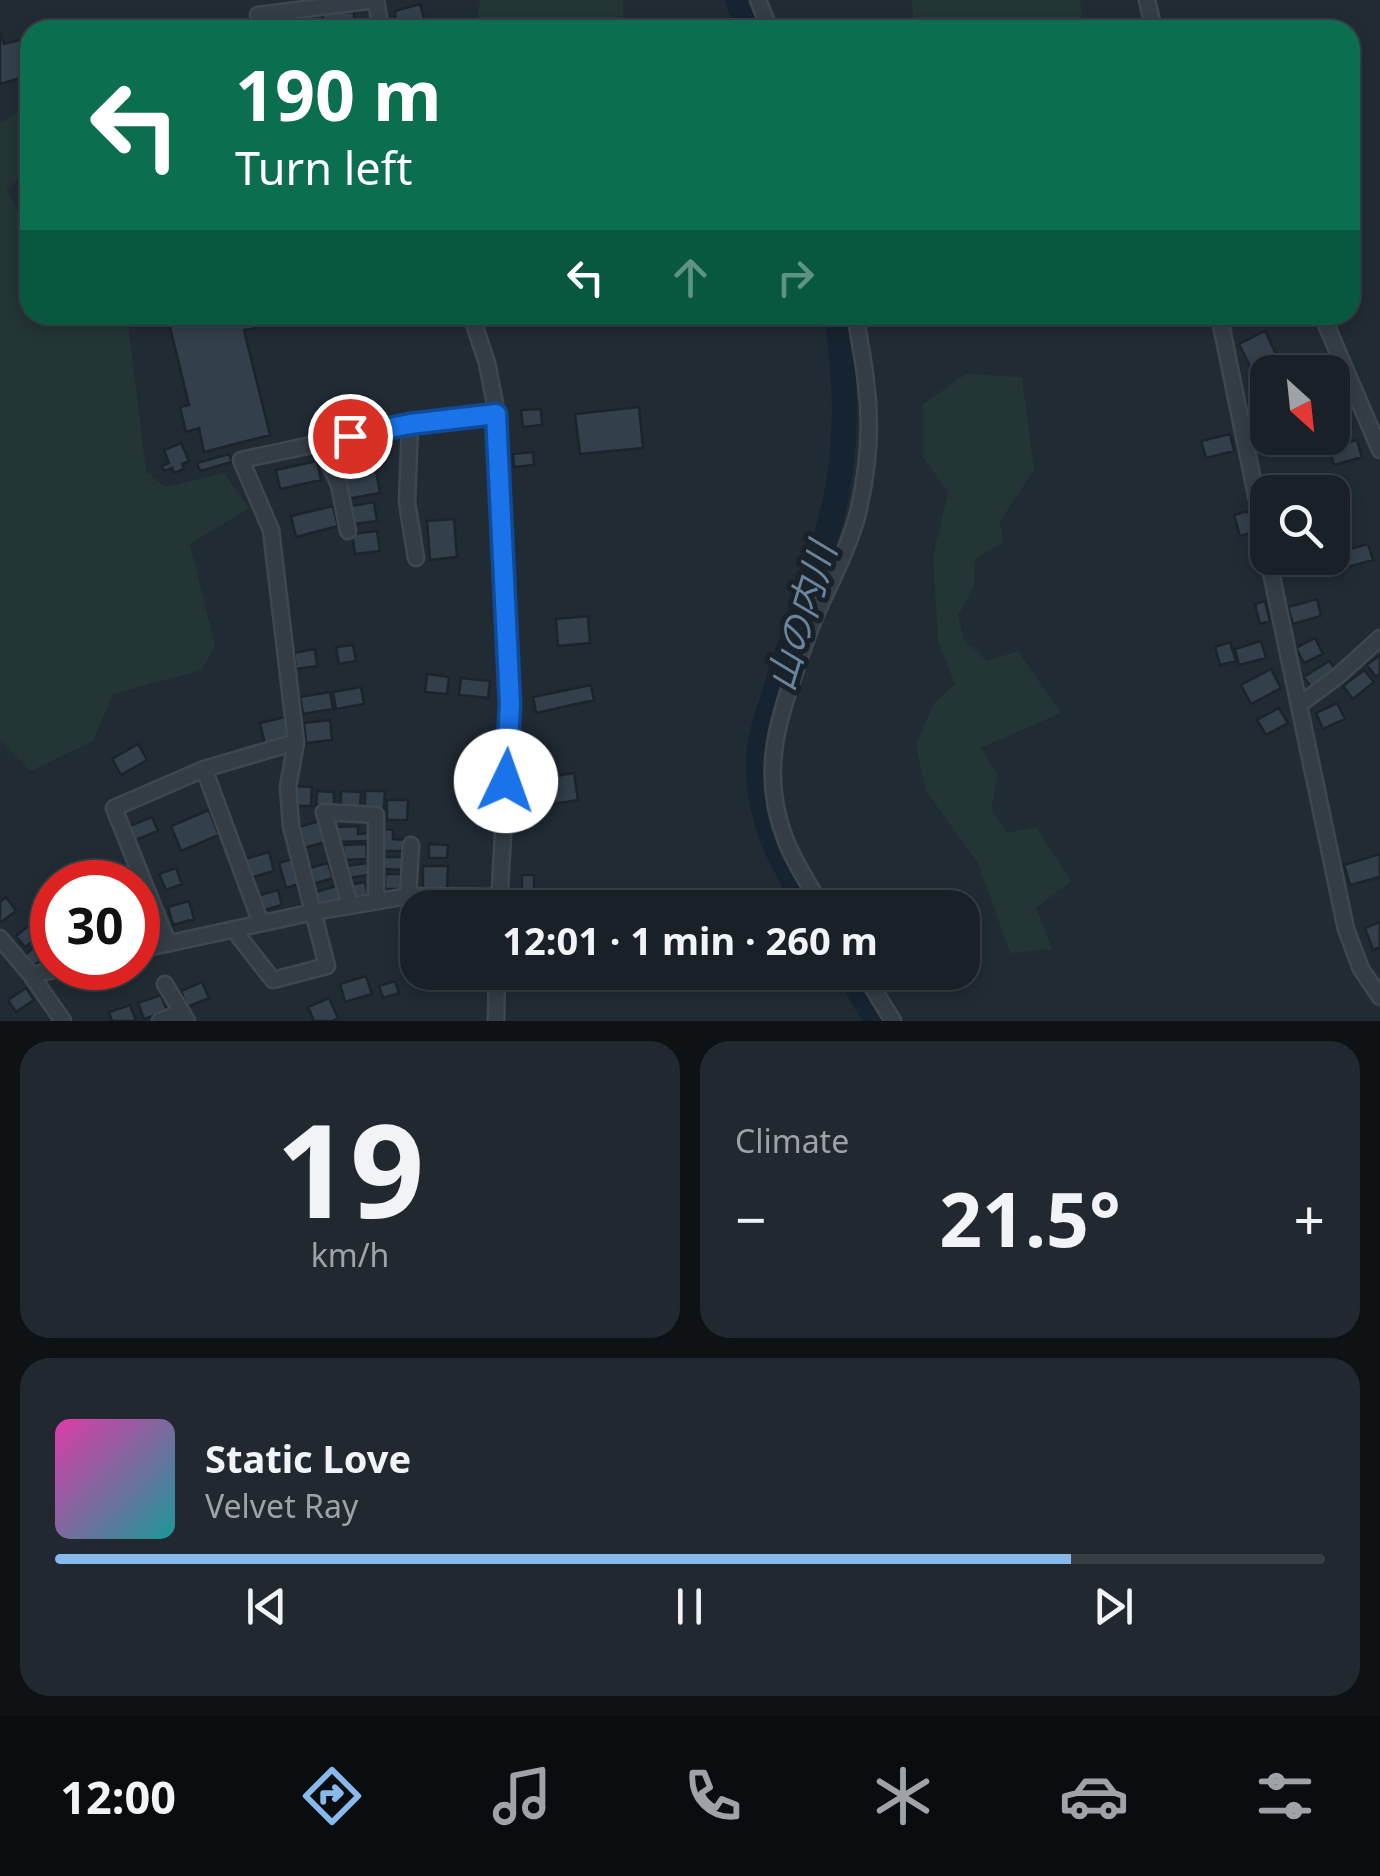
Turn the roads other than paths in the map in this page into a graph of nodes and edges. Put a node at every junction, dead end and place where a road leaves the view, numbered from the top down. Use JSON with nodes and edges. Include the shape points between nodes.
{"nodes":[{"id":1,"x":376,"y":0,"type":"edge"},
{"id":2,"x":258,"y":14,"type":"dead end"},
{"id":3,"x":474,"y":325,"type":"edge"},
{"id":4,"x":857,"y":325,"type":"edge"},
{"id":5,"x":1221,"y":325,"type":"edge"},
{"id":6,"x":1326,"y":325,"type":"edge"},
{"id":7,"x":496,"y":414,"type":"junction"},
{"id":8,"x":410,"y":424,"type":"junction"},
{"id":9,"x":320,"y":443,"type":"junction"},
{"id":10,"x":1380,"y":450,"type":"edge"},
{"id":11,"x":1252,"y":475,"type":"edge"},
{"id":12,"x":348,"y":531,"type":"dead end"},
{"id":13,"x":416,"y":558,"type":"dead end"},
{"id":14,"x":1272,"y":575,"type":"edge"},
{"id":15,"x":1380,"y":638,"type":"edge"},
{"id":16,"x":1298,"y":705,"type":"junction"},
{"id":17,"x":296,"y":742,"type":"junction"},
{"id":18,"x":204,"y":769,"type":"junction"},
{"id":19,"x":411,"y":845,"type":"dead end"},
{"id":20,"x":408,"y":890,"type":"edge"},
{"id":21,"x":500,"y":890,"type":"edge"},
{"id":22,"x":812,"y":890,"type":"edge"},
{"id":23,"x":400,"y":897,"type":"edge"},
{"id":24,"x":376,"y":901,"type":"junction"},
{"id":25,"x":350,"y":906,"type":"junction"},
{"id":26,"x":314,"y":912,"type":"junction"},
{"id":27,"x":261,"y":923,"type":"junction"},
{"id":28,"x":233,"y":929,"type":"junction"},
{"id":29,"x":0,"y":938,"type":"edge"},
{"id":30,"x":168,"y":943,"type":"junction"},
{"id":31,"x":160,"y":945,"type":"edge"},
{"id":32,"x":30,"y":974,"type":"edge"},
{"id":33,"x":165,"y":984,"type":"dead end"},
{"id":34,"x":42,"y":990,"type":"edge"},
{"id":35,"x":497,"y":990,"type":"edge"},
{"id":36,"x":874,"y":990,"type":"edge"},
{"id":37,"x":1380,"y":997,"type":"edge"},
{"id":38,"x":185,"y":1017,"type":"edge"},
{"id":39,"x":64,"y":1021,"type":"edge"},
{"id":40,"x":160,"y":1021,"type":"edge"},
{"id":41,"x":496,"y":1021,"type":"edge"},
{"id":42,"x":893,"y":1021,"type":"edge"}],
"edges":[{"from":1,"to":2,"type":"street"},
{"from":3,"to":7,"type":"street"},
{"from":4,"to":22,"type":"street","via":[[869,410],[863,491],[777,724],[773,752],[785,838]]},
{"from":5,"to":11,"type":"street"},
{"from":6,"to":10,"type":"street"},
{"from":7,"to":8,"type":"street"},
{"from":7,"to":21,"type":"street","via":[[510,704]]},
{"from":8,"to":9,"type":"street"},
{"from":8,"to":13,"type":"street","via":[[408,502]]},
{"from":9,"to":12,"type":"street","via":[[339,485]]},
{"from":9,"to":17,"type":"street","via":[[241,460],[271,530]]},
{"from":14,"to":16,"type":"street"},
{"from":15,"to":16,"type":"street"},
{"from":16,"to":37,"type":"street","via":[[1346,929]]},
{"from":17,"to":18,"type":"street"},
{"from":17,"to":26,"type":"street","via":[[288,787],[291,826]]},
{"from":18,"to":27,"type":"street"},
{"from":18,"to":30,"type":"street","via":[[114,808]]},
{"from":19,"to":20,"type":"street"},
{"from":23,"to":24,"type":"street"},
{"from":24,"to":25,"type":"street"},
{"from":24,"to":25,"type":"street","via":[[376,816],[324,812]]},
{"from":25,"to":26,"type":"street"},
{"from":26,"to":27,"type":"street"},
{"from":26,"to":28,"type":"street","via":[[328,966],[272,980]]},
{"from":27,"to":28,"type":"street"},
{"from":28,"to":30,"type":"street"},
{"from":29,"to":32,"type":"street"},
{"from":30,"to":31,"type":"street"},
{"from":33,"to":38,"type":"street"},
{"from":34,"to":39,"type":"street"},
{"from":35,"to":41,"type":"street"},
{"from":36,"to":42,"type":"street"},
{"from":38,"to":40,"type":"street"}]}
